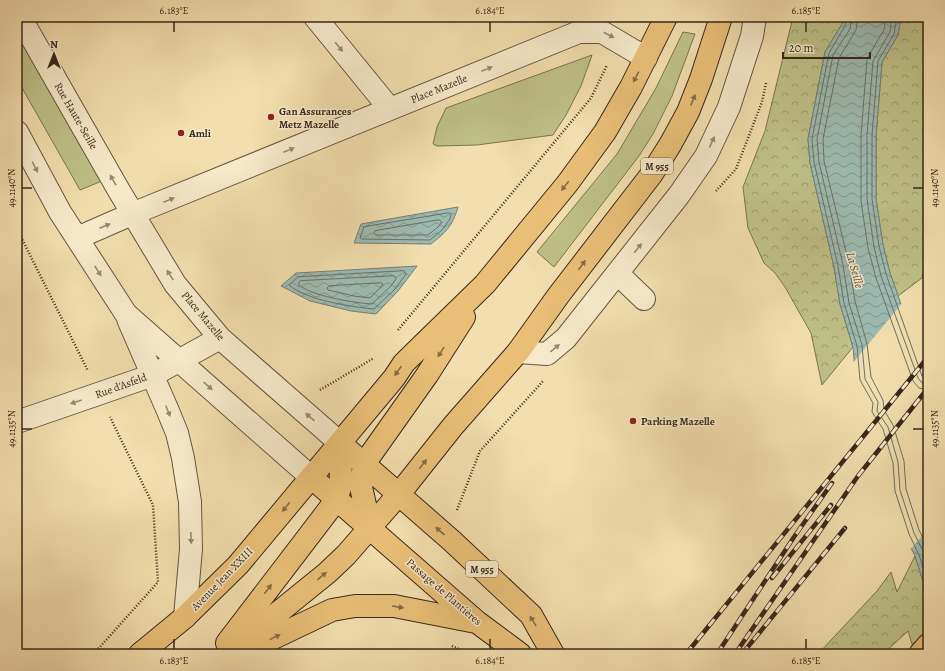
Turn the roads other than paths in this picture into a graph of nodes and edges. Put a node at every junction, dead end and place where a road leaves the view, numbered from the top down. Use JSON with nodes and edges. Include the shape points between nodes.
{"nodes":[{"id":1,"x":20,"y":17,"type":"edge"},
{"id":2,"x":315,"y":17,"type":"edge"},
{"id":3,"x":666,"y":17,"type":"edge"},
{"id":4,"x":721,"y":17,"type":"edge"},
{"id":5,"x":755,"y":17,"type":"edge"},
{"id":6,"x":646,"y":58,"type":"junction"},
{"id":7,"x":390,"y":109,"type":"junction"},
{"id":8,"x":17,"y":132,"type":"edge"},
{"id":9,"x":132,"y":214,"type":"junction"},
{"id":10,"x":77,"y":238,"type":"junction"},
{"id":11,"x":618,"y":274,"type":"junction"},
{"id":12,"x":485,"y":284,"type":"junction"},
{"id":13,"x":644,"y":299,"type":"dead end"},
{"id":14,"x":126,"y":314,"type":"junction"},
{"id":15,"x":220,"y":338,"type":"junction"},
{"id":16,"x":518,"y":352,"type":"junction"},
{"id":17,"x":179,"y":360,"type":"junction"},
{"id":18,"x":153,"y":375,"type":"junction"},
{"id":19,"x":17,"y":422,"type":"edge"},
{"id":20,"x":340,"y":443,"type":"junction"},
{"id":21,"x":364,"y":464,"type":"junction"},
{"id":22,"x":311,"y":477,"type":"junction"},
{"id":23,"x":346,"y":490,"type":"junction"},
{"id":24,"x":399,"y":494,"type":"junction"},
{"id":25,"x":370,"y":527,"type":"junction"},
{"id":26,"x":184,"y":617,"type":"junction"},
{"id":27,"x":477,"y":622,"type":"junction"},
{"id":28,"x":928,"y":645,"type":"edge"},
{"id":29,"x":140,"y":654,"type":"edge"},
{"id":30,"x":220,"y":654,"type":"edge"},
{"id":31,"x":227,"y":654,"type":"edge"},
{"id":32,"x":240,"y":654,"type":"edge"},
{"id":33,"x":520,"y":654,"type":"edge"},
{"id":34,"x":553,"y":654,"type":"edge"},
{"id":35,"x":920,"y":654,"type":"edge"}],
"edges":[{"from":9,"to":1,"type":"street","name":"Rue Haute-Seille","one_way":true},
{"from":2,"to":7,"type":"street","one_way":true},
{"from":3,"to":6,"type":"main road"},
{"from":16,"to":4,"type":"main road","number":"M 955","one_way":true,"via":[[651,175],[670,145],[691,106]]},
{"from":11,"to":5,"type":"street","one_way":true,"via":[[706,156],[729,107],[752,36]]},
{"from":7,"to":6,"type":"street","name":"Place Mazelle","one_way":true,"via":[[579,32],[602,32]]},
{"from":6,"to":12,"type":"main road","one_way":true,"via":[[604,132],[567,184]]},
{"from":9,"to":7,"type":"street","name":"Place Mazelle","one_way":true},
{"from":8,"to":10,"type":"street","one_way":true},
{"from":10,"to":9,"type":"street","one_way":true},
{"from":15,"to":9,"type":"street","name":"Place Mazelle","one_way":true,"via":[[175,284]]},
{"from":10,"to":14,"type":"street","one_way":true},
{"from":11,"to":13,"type":"street"},
{"from":16,"to":11,"type":"street","one_way":true,"via":[[547,354],[566,338]]},
{"from":12,"to":20,"type":"main road","one_way":true,"via":[[404,363]]},
{"from":12,"to":21,"type":"main road","one_way":true,"via":[[427,375]]},
{"from":14,"to":17,"type":"street"},
{"from":14,"to":18,"type":"street"},
{"from":15,"to":17,"type":"street","name":"Rue d'Asfeld"},
{"from":20,"to":15,"type":"street","name":"Place Mazelle","one_way":true},
{"from":24,"to":16,"type":"main road","number":"M 955","one_way":true,"via":[[453,426]]},
{"from":17,"to":18,"type":"street","name":"Rue d'Asfeld"},
{"from":17,"to":22,"type":"street","one_way":true},
{"from":18,"to":19,"type":"street","name":"Rue d'Asfeld","one_way":true},
{"from":18,"to":26,"type":"street","one_way":true,"via":[[177,433],[190,502],[192,549]]},
{"from":20,"to":21,"type":"main road","number":"M 955"},
{"from":20,"to":22,"type":"main road","name":"Avenue Jean XXIII"},
{"from":20,"to":23,"type":"main road"},
{"from":21,"to":23,"type":"main road"},
{"from":21,"to":24,"type":"main road","number":"M 955"},
{"from":22,"to":23,"type":"main road","name":"Passage de Plantières"},
{"from":22,"to":26,"type":"main road","name":"Avenue Jean XXIII","one_way":true,"via":[[238,565]]},
{"from":23,"to":24,"type":"main road"},
{"from":23,"to":25,"type":"main road","name":"Passage de Plantières"},
{"from":30,"to":23,"type":"main road","one_way":true},
{"from":24,"to":25,"type":"main road","number":"M 955"},
{"from":34,"to":24,"type":"main road","number":"M 955","one_way":true,"via":[[531,616]]},
{"from":25,"to":27,"type":"main road","name":"Passage de Plantières"},
{"from":31,"to":25,"type":"main road","one_way":true,"via":[[327,573]]},
{"from":26,"to":29,"type":"main road","name":"Avenue Jean XXIII"},
{"from":32,"to":27,"type":"main road","one_way":true,"via":[[332,610],[355,606],[394,606]]},
{"from":27,"to":33,"type":"main road","name":"Passage de Plantières"},
{"from":28,"to":35,"type":"main road"}]}
